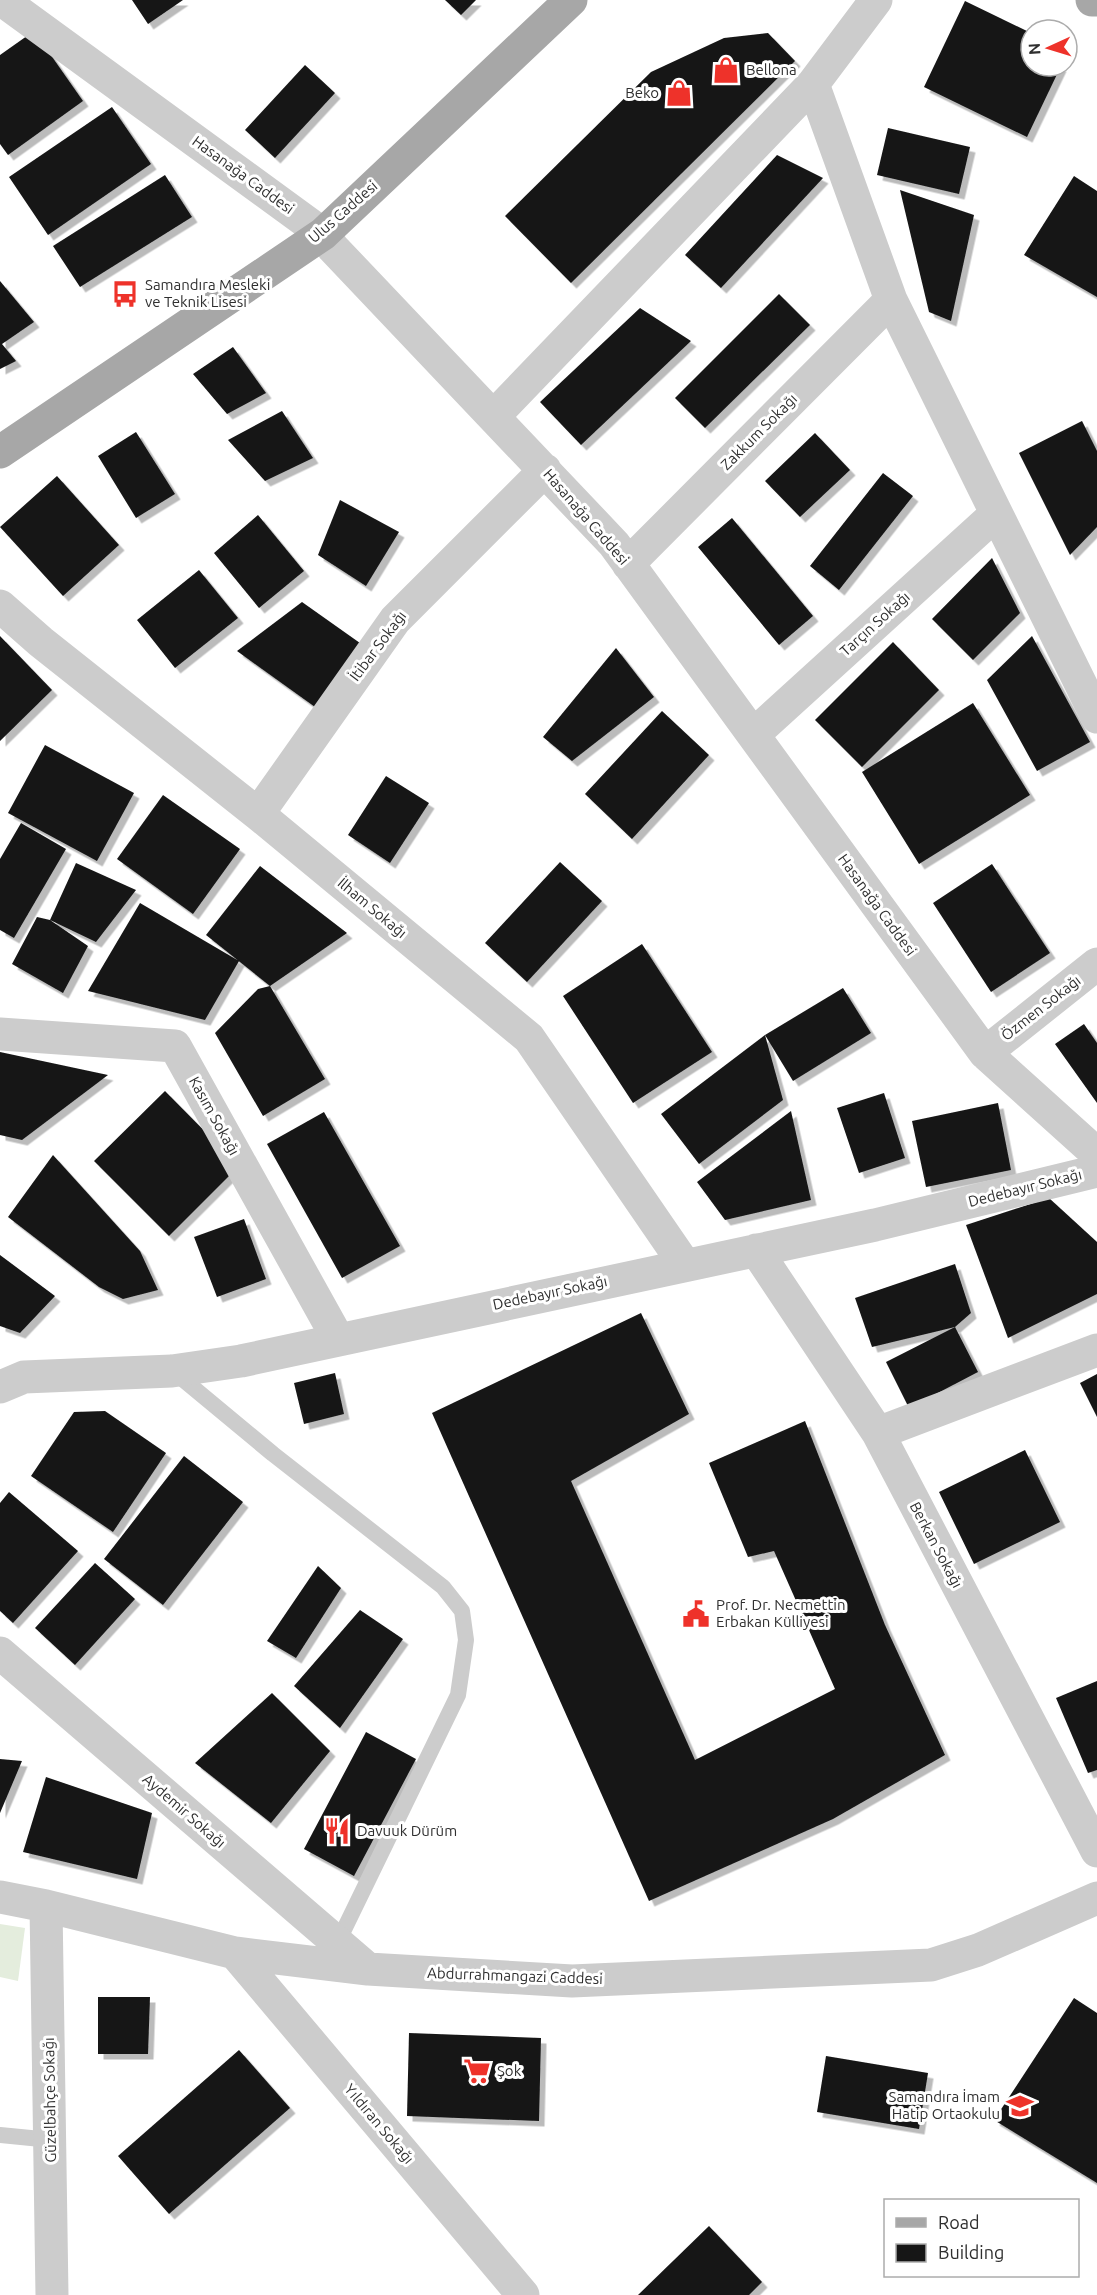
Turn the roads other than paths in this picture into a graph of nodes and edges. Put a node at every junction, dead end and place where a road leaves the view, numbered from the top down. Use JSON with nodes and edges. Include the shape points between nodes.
{"nodes":[{"id":1,"x":2,"y":0,"type":"edge"},
{"id":2,"x":876,"y":0,"type":"edge"},
{"id":3,"x":1091,"y":0,"type":"edge"},
{"id":4,"x":1097,"y":3,"type":"edge"},
{"id":5,"x":563,"y":4,"type":"edge"},
{"id":6,"x":813,"y":84,"type":"junction"},
{"id":7,"x":323,"y":234,"type":"junction"},
{"id":8,"x":891,"y":300,"type":"junction"},
{"id":9,"x":494,"y":416,"type":"junction"},
{"id":10,"x":0,"y":452,"type":"edge"},
{"id":11,"x":545,"y":470,"type":"junction"},
{"id":12,"x":996,"y":514,"type":"junction"},
{"id":13,"x":628,"y":564,"type":"junction"},
{"id":14,"x":0,"y":606,"type":"edge"},
{"id":15,"x":1097,"y":717,"type":"edge"},
{"id":16,"x":753,"y":735,"type":"junction"},
{"id":17,"x":258,"y":814,"type":"junction"},
{"id":18,"x":1097,"y":964,"type":"edge"},
{"id":19,"x":0,"y":1034,"type":"edge"},
{"id":20,"x":985,"y":1053,"type":"junction"},
{"id":21,"x":1097,"y":1154,"type":"edge"},
{"id":22,"x":1097,"y":1171,"type":"edge"},
{"id":23,"x":756,"y":1250,"type":"junction"},
{"id":24,"x":685,"y":1265,"type":"junction"},
{"id":25,"x":338,"y":1340,"type":"junction"},
{"id":26,"x":1097,"y":1350,"type":"edge"},
{"id":27,"x":172,"y":1371,"type":"junction"},
{"id":28,"x":8,"y":1375,"type":"edge"},
{"id":29,"x":878,"y":1433,"type":"junction"},
{"id":30,"x":0,"y":1653,"type":"edge"},
{"id":31,"x":1097,"y":1851,"type":"edge"},
{"id":32,"x":0,"y":1897,"type":"edge"},
{"id":33,"x":1097,"y":1898,"type":"edge"},
{"id":34,"x":46,"y":1906,"type":"junction"},
{"id":35,"x":337,"y":1944,"type":"junction"},
{"id":36,"x":235,"y":1953,"type":"junction"},
{"id":37,"x":368,"y":1969,"type":"junction"},
{"id":38,"x":0,"y":2135,"type":"edge"},
{"id":39,"x":51,"y":2140,"type":"junction"},
{"id":40,"x":52,"y":2295,"type":"edge"},
{"id":41,"x":522,"y":2295,"type":"edge"}],
"edges":[{"from":1,"to":7,"type":"street","name":"Hasanağa Caddesi"},
{"from":2,"to":6,"type":"street"},
{"from":3,"to":4,"type":"main road"},
{"from":5,"to":7,"type":"main road","name":"Ulus Caddesi"},
{"from":6,"to":8,"type":"street"},
{"from":6,"to":9,"type":"street"},
{"from":7,"to":9,"type":"street","name":"Hasanağa Caddesi"},
{"from":7,"to":10,"type":"main road","name":"Ulus Caddesi"},
{"from":8,"to":12,"type":"street"},
{"from":8,"to":13,"type":"street","name":"Zakkum Sokağı"},
{"from":9,"to":11,"type":"street","name":"Hasanağa Caddesi"},
{"from":11,"to":13,"type":"street","name":"Hasanağa Caddesi"},
{"from":11,"to":17,"type":"street","name":"İtibar Sokağı","via":[[395,620]]},
{"from":12,"to":15,"type":"street"},
{"from":12,"to":16,"type":"street","name":"Tarçın Sokağı"},
{"from":13,"to":16,"type":"street","name":"Hasanağa Caddesi"},
{"from":14,"to":17,"type":"street","name":"İlham Sokağı"},
{"from":16,"to":20,"type":"street","name":"Hasanağa Caddesi"},
{"from":17,"to":24,"type":"street","name":"İlham Sokağı","via":[[529,1038]]},
{"from":18,"to":20,"type":"street","name":"Özmen Sokağı"},
{"from":19,"to":25,"type":"street","name":"Kasım Sokağı","via":[[175,1046]]},
{"from":20,"to":21,"type":"street","name":"Hasanağa Caddesi"},
{"from":22,"to":23,"type":"street","name":"Dedebayır Sokağı"},
{"from":23,"to":24,"type":"street","name":"Dedebayır Sokağı"},
{"from":23,"to":29,"type":"street","name":"Berkan Sokağı"},
{"from":24,"to":25,"type":"street","name":"Dedebayır Sokağı"},
{"from":25,"to":27,"type":"street","name":"Dedebayır Sokağı"},
{"from":26,"to":29,"type":"street"},
{"from":27,"to":28,"type":"street","name":"Dedebayır Sokağı"},
{"from":27,"to":35,"type":"lane","via":[[443,1587],[462,1611],[466,1640],[458,1695]]},
{"from":29,"to":31,"type":"street","name":"Berkan Sokağı"},
{"from":30,"to":35,"type":"street","name":"Aydemir Sokağı"},
{"from":32,"to":34,"type":"street","name":"Abdurrahmangazi Caddesi"},
{"from":33,"to":37,"type":"street","name":"Abdurrahmangazi Caddesi","via":[[978,1950],[931,1965],[572,1981]]},
{"from":34,"to":36,"type":"street","name":"Abdurrahmangazi Caddesi"},
{"from":34,"to":39,"type":"street","name":"Güzelbahçe Sokağı"},
{"from":35,"to":37,"type":"street","name":"Aydemir Sokağı"},
{"from":36,"to":37,"type":"street","name":"Abdurrahmangazi Caddesi"},
{"from":36,"to":41,"type":"street","name":"Yıldıran Sokağı"},
{"from":38,"to":39,"type":"lane"},
{"from":39,"to":40,"type":"street","name":"Güzelbahçe Sokağı"}]}
